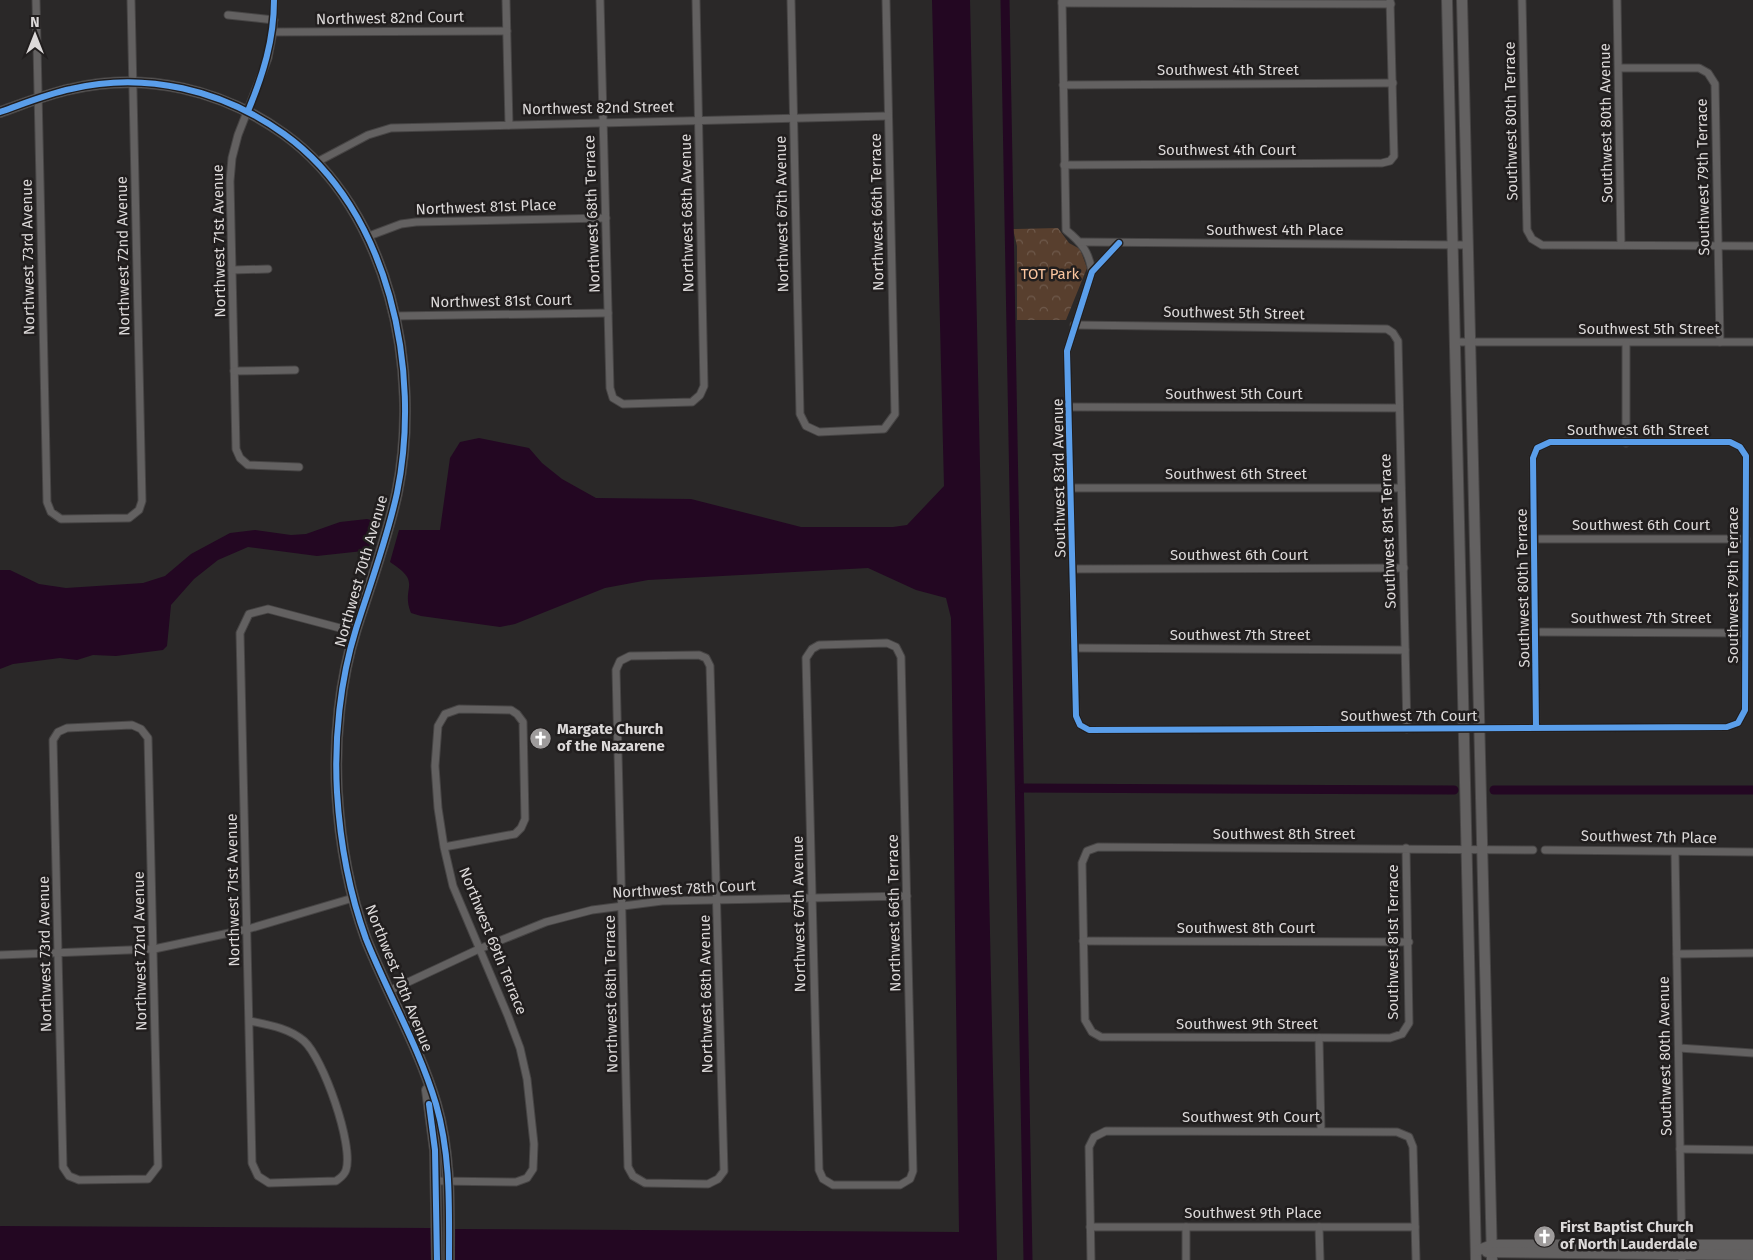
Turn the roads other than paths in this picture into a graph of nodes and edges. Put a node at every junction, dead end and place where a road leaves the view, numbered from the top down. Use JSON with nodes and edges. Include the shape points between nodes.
{"nodes":[{"id":1,"x":36,"y":0,"type":"edge"},
{"id":2,"x":131,"y":0,"type":"edge"},
{"id":3,"x":274,"y":0,"type":"edge"},
{"id":4,"x":506,"y":0,"type":"edge"},
{"id":5,"x":600,"y":0,"type":"edge"},
{"id":6,"x":696,"y":0,"type":"edge"},
{"id":7,"x":791,"y":0,"type":"edge"},
{"id":8,"x":886,"y":0,"type":"edge"},
{"id":9,"x":1447,"y":0,"type":"edge"},
{"id":10,"x":1462,"y":0,"type":"edge"},
{"id":11,"x":1522,"y":0,"type":"edge"},
{"id":12,"x":1617,"y":0,"type":"edge"},
{"id":13,"x":1062,"y":2,"type":"edge"},
{"id":14,"x":1390,"y":2,"type":"edge"},
{"id":15,"x":228,"y":15,"type":"dead end"},
{"id":16,"x":274,"y":20,"type":"junction"},
{"id":17,"x":507,"y":31,"type":"junction"},
{"id":18,"x":273,"y":32,"type":"junction"},
{"id":19,"x":1619,"y":68,"type":"junction"},
{"id":20,"x":133,"y":82,"type":"junction"},
{"id":21,"x":1393,"y":83,"type":"junction"},
{"id":22,"x":1063,"y":85,"type":"junction"},
{"id":23,"x":38,"y":99,"type":"junction"},
{"id":24,"x":248,"y":111,"type":"junction"},
{"id":25,"x":0,"y":112,"type":"edge"},
{"id":26,"x":888,"y":116,"type":"junction"},
{"id":27,"x":794,"y":119,"type":"junction"},
{"id":28,"x":698,"y":121,"type":"junction"},
{"id":29,"x":603,"y":123,"type":"junction"},
{"id":30,"x":509,"y":125,"type":"junction"},
{"id":31,"x":317,"y":162,"type":"junction"},
{"id":32,"x":1064,"y":165,"type":"junction"},
{"id":33,"x":606,"y":218,"type":"junction"},
{"id":34,"x":369,"y":236,"type":"junction"},
{"id":35,"x":1081,"y":242,"type":"junction"},
{"id":36,"x":1119,"y":243,"type":"junction"},
{"id":37,"x":1452,"y":245,"type":"junction"},
{"id":38,"x":1468,"y":245,"type":"junction"},
{"id":39,"x":1621,"y":245,"type":"junction"},
{"id":40,"x":1717,"y":245,"type":"junction"},
{"id":41,"x":1753,"y":246,"type":"edge"},
{"id":42,"x":232,"y":270,"type":"junction"},
{"id":43,"x":268,"y":270,"type":"dead end"},
{"id":44,"x":1092,"y":272,"type":"junction"},
{"id":45,"x":608,"y":313,"type":"junction"},
{"id":46,"x":394,"y":316,"type":"junction"},
{"id":47,"x":1074,"y":324,"type":"junction"},
{"id":48,"x":1393,"y":334,"type":"joint"},
{"id":49,"x":1455,"y":342,"type":"junction"},
{"id":50,"x":1720,"y":342,"type":"junction"},
{"id":51,"x":1753,"y":342,"type":"edge"},
{"id":52,"x":1470,"y":343,"type":"junction"},
{"id":53,"x":1626,"y":344,"type":"junction"},
{"id":54,"x":295,"y":370,"type":"dead end"},
{"id":55,"x":234,"y":371,"type":"junction"},
{"id":56,"x":613,"y":398,"type":"joint"},
{"id":57,"x":1070,"y":408,"type":"junction"},
{"id":58,"x":1399,"y":408,"type":"junction"},
{"id":59,"x":806,"y":426,"type":"joint"},
{"id":60,"x":1626,"y":443,"type":"junction"},
{"id":61,"x":1740,"y":447,"type":"joint"},
{"id":62,"x":1537,"y":448,"type":"joint"},
{"id":63,"x":299,"y":467,"type":"dead end"},
{"id":64,"x":1070,"y":488,"type":"junction"},
{"id":65,"x":1401,"y":488,"type":"junction"},
{"id":66,"x":51,"y":512,"type":"joint"},
{"id":67,"x":1535,"y":539,"type":"junction"},
{"id":68,"x":1746,"y":539,"type":"junction"},
{"id":69,"x":1404,"y":568,"type":"junction"},
{"id":70,"x":1074,"y":569,"type":"junction"},
{"id":71,"x":355,"y":632,"type":"junction"},
{"id":72,"x":1536,"y":632,"type":"junction"},
{"id":73,"x":1745,"y":633,"type":"junction"},
{"id":74,"x":812,"y":648,"type":"joint"},
{"id":75,"x":1075,"y":648,"type":"junction"},
{"id":76,"x":1405,"y":650,"type":"junction"},
{"id":77,"x":620,"y":661,"type":"joint"},
{"id":78,"x":1738,"y":723,"type":"joint"},
{"id":79,"x":1080,"y":725,"type":"joint"},
{"id":80,"x":1480,"y":728,"type":"junction"},
{"id":81,"x":1536,"y":728,"type":"junction"},
{"id":82,"x":1407,"y":729,"type":"junction"},
{"id":83,"x":1464,"y":729,"type":"junction"},
{"id":84,"x":58,"y":732,"type":"joint"},
{"id":85,"x":444,"y":847,"type":"junction"},
{"id":86,"x":1406,"y":848,"type":"junction"},
{"id":87,"x":1466,"y":848,"type":"junction"},
{"id":88,"x":1483,"y":849,"type":"junction"},
{"id":89,"x":1533,"y":850,"type":"dead end"},
{"id":90,"x":1545,"y":850,"type":"dead end"},
{"id":91,"x":1675,"y":852,"type":"junction"},
{"id":92,"x":1753,"y":852,"type":"edge"},
{"id":93,"x":812,"y":896,"type":"junction"},
{"id":94,"x":907,"y":896,"type":"junction"},
{"id":95,"x":353,"y":898,"type":"junction"},
{"id":96,"x":717,"y":899,"type":"junction"},
{"id":97,"x":622,"y":904,"type":"junction"},
{"id":98,"x":248,"y":930,"type":"junction"},
{"id":99,"x":1083,"y":941,"type":"junction"},
{"id":100,"x":1409,"y":942,"type":"junction"},
{"id":101,"x":154,"y":949,"type":"junction"},
{"id":102,"x":479,"y":949,"type":"junction"},
{"id":103,"x":1753,"y":953,"type":"edge"},
{"id":104,"x":59,"y":954,"type":"junction"},
{"id":105,"x":1677,"y":954,"type":"junction"},
{"id":106,"x":0,"y":955,"type":"edge"},
{"id":107,"x":389,"y":991,"type":"junction"},
{"id":108,"x":250,"y":1021,"type":"junction"},
{"id":109,"x":1402,"y":1034,"type":"joint"},
{"id":110,"x":1319,"y":1038,"type":"junction"},
{"id":111,"x":1679,"y":1048,"type":"junction"},
{"id":112,"x":1753,"y":1052,"type":"edge"},
{"id":113,"x":426,"y":1079,"type":"junction"},
{"id":114,"x":1321,"y":1131,"type":"junction"},
{"id":115,"x":1680,"y":1149,"type":"junction"},
{"id":116,"x":1753,"y":1150,"type":"edge"},
{"id":117,"x":69,"y":1176,"type":"joint"},
{"id":118,"x":633,"y":1176,"type":"joint"},
{"id":119,"x":823,"y":1178,"type":"joint"},
{"id":120,"x":437,"y":1181,"type":"junction"},
{"id":121,"x":449,"y":1181,"type":"junction"},
{"id":122,"x":1090,"y":1227,"type":"junction"},
{"id":123,"x":1186,"y":1227,"type":"junction"},
{"id":124,"x":1319,"y":1227,"type":"junction"},
{"id":125,"x":1415,"y":1227,"type":"junction"},
{"id":126,"x":1753,"y":1245,"type":"edge"},
{"id":127,"x":1492,"y":1252,"type":"edge"},
{"id":128,"x":1682,"y":1253,"type":"edge"},
{"id":129,"x":1476,"y":1255,"type":"edge"},
{"id":130,"x":1753,"y":1256,"type":"edge"},
{"id":131,"x":437,"y":1260,"type":"edge"},
{"id":132,"x":449,"y":1260,"type":"edge"},
{"id":133,"x":1091,"y":1260,"type":"edge"},
{"id":134,"x":1186,"y":1260,"type":"edge"},
{"id":135,"x":1320,"y":1260,"type":"edge"},
{"id":136,"x":1416,"y":1260,"type":"edge"}],
"edges":[{"from":1,"to":23,"type":"street","name":"Northwest 73rd Avenue"},
{"from":2,"to":20,"type":"street","name":"Northwest 72nd Avenue"},
{"from":3,"to":16,"type":"street","name":"Northwest 71st Avenue"},
{"from":4,"to":17,"type":"street"},
{"from":5,"to":29,"type":"street","name":"Northwest 68th Terrace"},
{"from":6,"to":28,"type":"street","name":"Northwest 68th Avenue"},
{"from":7,"to":27,"type":"street","name":"Northwest 67th Avenue"},
{"from":8,"to":26,"type":"street","name":"Northwest 66th Terrace"},
{"from":9,"to":37,"type":"street"},
{"from":10,"to":38,"type":"street"},
{"from":11,"to":39,"type":"street","name":"Southwest 80th Terrace","via":[[1527,230],[1532,239],[1542,245]]},
{"from":12,"to":19,"type":"street","name":"Southwest 80th Avenue"},
{"from":13,"to":14,"type":"street"},
{"from":13,"to":22,"type":"street"},
{"from":14,"to":21,"type":"street"},
{"from":15,"to":16,"type":"street"},
{"from":16,"to":18,"type":"street","name":"Northwest 71st Avenue"},
{"from":17,"to":18,"type":"street","name":"Northwest 82nd Court"},
{"from":17,"to":30,"type":"street"},
{"from":18,"to":24,"type":"street","name":"Northwest 71st Avenue","via":[[268,58]]},
{"from":19,"to":39,"type":"street","name":"Southwest 80th Avenue"},
{"from":19,"to":40,"type":"street","name":"Southwest 79th Terrace","via":[[1699,68],[1708,73],[1715,84]]},
{"from":20,"to":23,"type":"street","via":[[78,87]]},
{"from":20,"to":24,"type":"street","via":[[187,89]]},
{"from":20,"to":66,"type":"street","name":"Northwest 72nd Avenue","via":[[142,501],[139,510],[129,518],[62,519]]},
{"from":21,"to":22,"type":"street","name":"Southwest 4th Street"},
{"from":21,"to":32,"type":"street","name":"Southwest 4th Court","via":[[1394,156],[1382,163]]},
{"from":22,"to":32,"type":"street"},
{"from":23,"to":25,"type":"street"},
{"from":23,"to":66,"type":"street","name":"Northwest 73rd Avenue","via":[[47,502]]},
{"from":24,"to":31,"type":"street","name":"Northwest 70th Avenue","via":[[291,139]]},
{"from":24,"to":42,"type":"street","name":"Northwest 71st Avenue","via":[[232,158]]},
{"from":26,"to":27,"type":"street","name":"Northwest 82nd Street"},
{"from":26,"to":59,"type":"street","name":"Northwest 66th Terrace","via":[[895,414],[884,429],[819,432]]},
{"from":27,"to":28,"type":"street","name":"Northwest 82nd Street"},
{"from":27,"to":59,"type":"street","name":"Northwest 67th Avenue","via":[[800,414]]},
{"from":28,"to":29,"type":"street","name":"Northwest 82nd Street"},
{"from":28,"to":56,"type":"street","name":"Northwest 68th Avenue","via":[[704,386],[692,402],[624,404]]},
{"from":29,"to":30,"type":"street","name":"Northwest 82nd Street"},
{"from":29,"to":33,"type":"street","name":"Northwest 68th Terrace"},
{"from":30,"to":31,"type":"street","name":"Northwest 82nd Street","via":[[391,128],[368,135]]},
{"from":31,"to":34,"type":"street","name":"Northwest 70th Avenue","via":[[338,186]]},
{"from":32,"to":35,"type":"street","via":[[1066,230]]},
{"from":33,"to":34,"type":"street","name":"Northwest 81st Place","via":[[416,222]]},
{"from":33,"to":45,"type":"street","name":"Northwest 68th Terrace"},
{"from":34,"to":46,"type":"street","name":"Northwest 70th Avenue"},
{"from":35,"to":36,"type":"street","name":"Southwest 4th Place"},
{"from":35,"to":44,"type":"street","via":[[1090,256]]},
{"from":36,"to":37,"type":"street","name":"Southwest 4th Place"},
{"from":36,"to":44,"type":"street","name":"Southwest 83rd Avenue"},
{"from":37,"to":38,"type":"street","name":"Southwest 4th Place"},
{"from":37,"to":49,"type":"street"},
{"from":38,"to":52,"type":"street"},
{"from":39,"to":40,"type":"street"},
{"from":40,"to":41,"type":"street"},
{"from":40,"to":50,"type":"street","name":"Southwest 79th Terrace"},
{"from":42,"to":43,"type":"street"},
{"from":42,"to":55,"type":"street","name":"Northwest 71st Avenue"},
{"from":44,"to":47,"type":"street","name":"Southwest 83rd Avenue"},
{"from":45,"to":46,"type":"street","name":"Northwest 81st Court"},
{"from":45,"to":56,"type":"street","name":"Northwest 68th Terrace"},
{"from":46,"to":71,"type":"street","name":"Northwest 70th Avenue","via":[[402,352],[402,455],[397,495]]},
{"from":47,"to":48,"type":"street","name":"Southwest 5th Street","via":[[1387,329]]},
{"from":47,"to":57,"type":"street","name":"Southwest 83rd Avenue","via":[[1067,351]]},
{"from":48,"to":58,"type":"street","name":"Southwest 81st Terrace","via":[[1398,341]]},
{"from":49,"to":52,"type":"street","name":"Southwest 5th Street"},
{"from":49,"to":83,"type":"street"},
{"from":50,"to":51,"type":"street","name":"Southwest 5th Street"},
{"from":50,"to":53,"type":"street","name":"Southwest 5th Street"},
{"from":52,"to":53,"type":"street","name":"Southwest 5th Street"},
{"from":52,"to":80,"type":"street"},
{"from":53,"to":60,"type":"street"},
{"from":54,"to":55,"type":"street"},
{"from":55,"to":63,"type":"street","name":"Northwest 71st Avenue","via":[[236,449],[240,458],[248,465]]},
{"from":57,"to":58,"type":"street","name":"Southwest 5th Court"},
{"from":57,"to":64,"type":"street","name":"Southwest 83rd Avenue"},
{"from":58,"to":65,"type":"street","name":"Southwest 81st Terrace"},
{"from":60,"to":61,"type":"street","name":"Southwest 6th Street","via":[[1730,442]]},
{"from":60,"to":62,"type":"street","name":"Southwest 6th Street","via":[[1550,442]]},
{"from":61,"to":68,"type":"street","name":"Southwest 79th Terrace","via":[[1746,456]]},
{"from":62,"to":67,"type":"street","name":"Southwest 80th Terrace","via":[[1533,458]]},
{"from":64,"to":65,"type":"street","name":"Southwest 6th Street"},
{"from":64,"to":70,"type":"street","name":"Southwest 83rd Avenue"},
{"from":65,"to":69,"type":"street","name":"Southwest 81st Terrace"},
{"from":67,"to":68,"type":"street","name":"Southwest 6th Court"},
{"from":67,"to":72,"type":"street","name":"Southwest 80th Terrace"},
{"from":68,"to":73,"type":"street","name":"Southwest 79th Terrace"},
{"from":69,"to":70,"type":"street","name":"Southwest 6th Court"},
{"from":69,"to":76,"type":"street","name":"Southwest 81st Terrace"},
{"from":70,"to":75,"type":"street","name":"Southwest 83rd Avenue"},
{"from":71,"to":95,"type":"street","name":"Northwest 70th Avenue","via":[[340,716],[337,790]]},
{"from":71,"to":98,"type":"street","name":"Northwest 71st Avenue","via":[[268,609],[249,614],[240,633]]},
{"from":72,"to":73,"type":"street","name":"Southwest 7th Street"},
{"from":72,"to":81,"type":"street","name":"Southwest 80th Terrace"},
{"from":73,"to":78,"type":"street","name":"Southwest 79th Terrace","via":[[1745,710]]},
{"from":74,"to":93,"type":"street","name":"Northwest 67th Avenue","via":[[806,658]]},
{"from":74,"to":94,"type":"street","name":"Northwest 66th Terrace","via":[[819,645],[887,643],[896,647],[901,657]]},
{"from":75,"to":76,"type":"street","name":"Southwest 7th Street"},
{"from":75,"to":79,"type":"street","name":"Southwest 83rd Avenue","via":[[1076,716]]},
{"from":76,"to":82,"type":"street","name":"Southwest 81st Terrace"},
{"from":77,"to":96,"type":"street","name":"Northwest 68th Avenue","via":[[630,656],[699,655],[706,658],[710,666]]},
{"from":77,"to":97,"type":"street","name":"Northwest 68th Terrace","via":[[616,670]]},
{"from":78,"to":81,"type":"street","name":"Southwest 7th Court","via":[[1728,727]]},
{"from":79,"to":82,"type":"street","name":"Southwest 7th Court","via":[[1089,730]]},
{"from":80,"to":81,"type":"street","name":"Southwest 7th Court"},
{"from":80,"to":83,"type":"street","name":"Southwest 7th Court"},
{"from":80,"to":88,"type":"street"},
{"from":82,"to":83,"type":"street","name":"Southwest 7th Court"},
{"from":83,"to":87,"type":"street"},
{"from":84,"to":101,"type":"street","name":"Northwest 72nd Avenue","via":[[67,728],[132,725],[141,729],[148,738]]},
{"from":84,"to":104,"type":"street","name":"Northwest 73rd Avenue","via":[[53,740]]},
{"from":85,"to":85,"type":"street","name":"Northwest 69th Terrace","via":[[435,766],[438,726],[445,714],[459,709],[511,710],[523,722],[525,818],[522,828],[515,834]]},
{"from":85,"to":102,"type":"street","name":"Northwest 69th Terrace","via":[[453,886]]},
{"from":86,"to":87,"type":"street","name":"Southwest 8th Street"},
{"from":86,"to":99,"type":"street","name":"Southwest 8th Street","via":[[1098,847],[1087,852],[1082,863]]},
{"from":86,"to":100,"type":"street","name":"Southwest 81st Terrace"},
{"from":87,"to":88,"type":"street","name":"Southwest 8th Street"},
{"from":87,"to":129,"type":"street"},
{"from":88,"to":89,"type":"street"},
{"from":88,"to":127,"type":"street"},
{"from":90,"to":91,"type":"street","name":"Southwest 7th Place"},
{"from":91,"to":92,"type":"street","name":"Southwest 7th Place"},
{"from":91,"to":105,"type":"street","name":"Southwest 80th Avenue"},
{"from":93,"to":94,"type":"street","name":"Northwest 78th Court"},
{"from":93,"to":96,"type":"street","name":"Northwest 78th Court"},
{"from":93,"to":119,"type":"street","name":"Northwest 67th Avenue","via":[[818,1170]]},
{"from":94,"to":119,"type":"street","name":"Northwest 66th Terrace","via":[[913,1170],[910,1179],[900,1185],[833,1185]]},
{"from":95,"to":98,"type":"street"},
{"from":95,"to":107,"type":"street","name":"Northwest 70th Avenue"},
{"from":96,"to":97,"type":"street","name":"Northwest 78th Court"},
{"from":96,"to":118,"type":"street","name":"Northwest 68th Avenue","via":[[724,1171],[708,1184],[645,1183]]},
{"from":97,"to":102,"type":"street","name":"Northwest 78th Court","via":[[546,922]]},
{"from":97,"to":118,"type":"street","name":"Northwest 68th Terrace","via":[[628,1166]]},
{"from":98,"to":101,"type":"street"},
{"from":98,"to":108,"type":"street","name":"Northwest 71st Avenue"},
{"from":99,"to":100,"type":"street","name":"Southwest 8th Court"},
{"from":99,"to":110,"type":"street","name":"Southwest 9th Street","via":[[1086,1020],[1092,1032],[1101,1037]]},
{"from":100,"to":109,"type":"street","name":"Southwest 81st Terrace","via":[[1410,1023]]},
{"from":101,"to":104,"type":"street"},
{"from":101,"to":117,"type":"street","name":"Northwest 72nd Avenue","via":[[158,1166],[148,1179],[79,1180]]},
{"from":102,"to":107,"type":"street","name":"Northwest 78th Court"},
{"from":102,"to":121,"type":"street","name":"Northwest 69th Terrace","via":[[520,1048],[534,1144],[533,1169],[527,1178],[516,1182]]},
{"from":103,"to":105,"type":"street"},
{"from":104,"to":106,"type":"street"},
{"from":104,"to":117,"type":"street","name":"Northwest 73rd Avenue","via":[[63,1167]]},
{"from":105,"to":111,"type":"street","name":"Southwest 80th Avenue"},
{"from":107,"to":113,"type":"street","name":"Northwest 70th Avenue"},
{"from":108,"to":108,"type":"street","name":"Northwest 71st Avenue","via":[[294,1034],[305,1042],[314,1056],[340,1120],[346,1150],[346,1168],[336,1181],[269,1182],[258,1176],[252,1163]]},
{"from":109,"to":110,"type":"street","name":"Southwest 9th Street","via":[[1390,1038]]},
{"from":110,"to":114,"type":"street"},
{"from":111,"to":112,"type":"street"},
{"from":111,"to":115,"type":"street","name":"Southwest 80th Avenue"},
{"from":113,"to":120,"type":"street","name":"Northwest 70th Avenue"},
{"from":113,"to":121,"type":"street","name":"Northwest 70th Avenue","via":[[445,1143]]},
{"from":114,"to":122,"type":"street","name":"Southwest 9th Court","via":[[1106,1131],[1094,1137],[1089,1147]]},
{"from":114,"to":125,"type":"street","name":"Southwest 9th Court","via":[[1397,1132],[1409,1137],[1413,1147]]},
{"from":115,"to":116,"type":"street"},
{"from":115,"to":128,"type":"street","name":"Southwest 80th Avenue"},
{"from":120,"to":121,"type":"street"},
{"from":120,"to":131,"type":"street","name":"Northwest 70th Avenue"},
{"from":121,"to":132,"type":"street","name":"Northwest 70th Avenue"},
{"from":122,"to":123,"type":"street","name":"Southwest 9th Place"},
{"from":122,"to":133,"type":"street"},
{"from":123,"to":124,"type":"street","name":"Southwest 9th Place"},
{"from":123,"to":134,"type":"street"},
{"from":124,"to":125,"type":"street","name":"Southwest 9th Place"},
{"from":124,"to":135,"type":"street"},
{"from":125,"to":136,"type":"street"},
{"from":126,"to":128,"type":"street"},
{"from":127,"to":128,"type":"street"},
{"from":127,"to":129,"type":"street"},
{"from":128,"to":130,"type":"street"}]}
